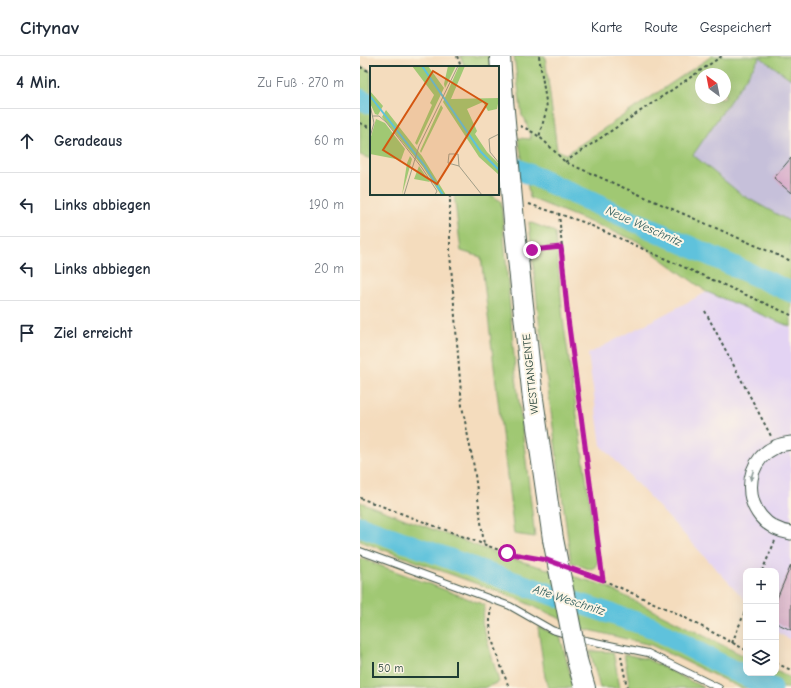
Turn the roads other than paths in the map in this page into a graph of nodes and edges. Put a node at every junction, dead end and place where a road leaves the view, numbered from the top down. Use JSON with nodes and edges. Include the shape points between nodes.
{"nodes":[{"id":1,"x":500,"y":56,"type":"edge"},
{"id":2,"x":791,"y":443,"type":"edge"},
{"id":3,"x":785,"y":531,"type":"edge"},
{"id":4,"x":360,"y":551,"type":"edge"},
{"id":5,"x":585,"y":688,"type":"edge"},
{"id":6,"x":719,"y":688,"type":"edge"}],
"edges":[{"from":1,"to":5,"type":"main road","name":"WESTTANGENTE","bridge":true,"via":[[533,399],[553,539]]},
{"from":2,"to":3,"type":"street","one_way":true,"via":[[766,453],[752,474],[750,486],[751,498],[759,515],[768,524]]},
{"from":4,"to":6,"type":"lane","via":[[510,606],[556,631],[584,640],[648,653]]}]}
